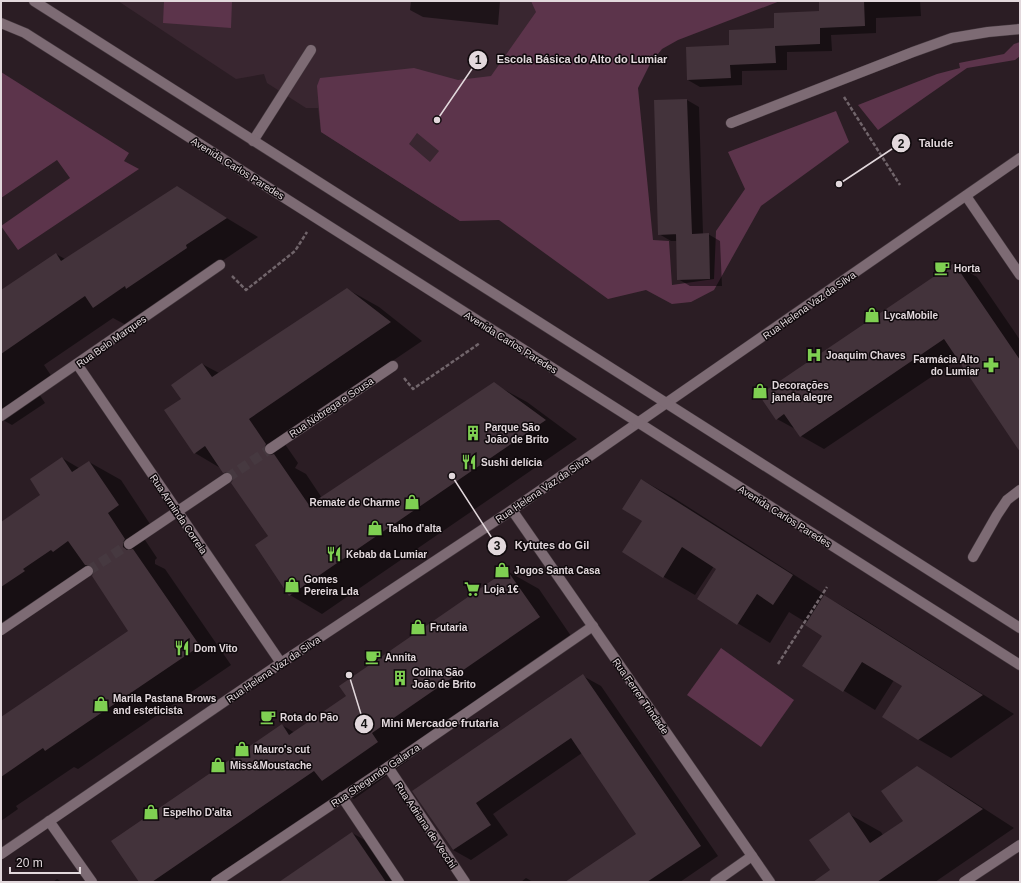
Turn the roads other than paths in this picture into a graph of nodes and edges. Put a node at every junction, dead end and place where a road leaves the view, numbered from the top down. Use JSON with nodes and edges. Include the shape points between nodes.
{"nodes":[{"id":1,"x":34,"y":1,"type":"edge"},
{"id":2,"x":1,"y":23,"type":"edge"},
{"id":3,"x":1020,"y":30,"type":"edge"},
{"id":4,"x":312,"y":50,"type":"dead end"},
{"id":5,"x":731,"y":123,"type":"dead end"},
{"id":6,"x":253,"y":141,"type":"junction"},
{"id":7,"x":1020,"y":158,"type":"edge"},
{"id":8,"x":966,"y":196,"type":"junction"},
{"id":9,"x":220,"y":265,"type":"road end"},
{"id":10,"x":1020,"y":275,"type":"edge"},
{"id":11,"x":78,"y":364,"type":"junction"},
{"id":12,"x":393,"y":366,"type":"road end"},
{"id":13,"x":666,"y":403,"type":"junction"},
{"id":14,"x":1,"y":416,"type":"edge"},
{"id":15,"x":638,"y":423,"type":"junction"},
{"id":16,"x":270,"y":449,"type":"tunnel mouth"},
{"id":17,"x":227,"y":478,"type":"tunnel mouth"},
{"id":18,"x":1020,"y":490,"type":"edge"},
{"id":19,"x":512,"y":510,"type":"junction"},
{"id":20,"x":177,"y":511,"type":"junction"},
{"id":21,"x":129,"y":544,"type":"tunnel mouth"},
{"id":22,"x":973,"y":557,"type":"dead end"},
{"id":23,"x":88,"y":571,"type":"tunnel mouth"},
{"id":24,"x":594,"y":626,"type":"junction"},
{"id":25,"x":1020,"y":628,"type":"edge"},
{"id":26,"x":1,"y":630,"type":"edge"},
{"id":27,"x":281,"y":664,"type":"junction"},
{"id":28,"x":1020,"y":665,"type":"edge"},
{"id":29,"x":388,"y":767,"type":"junction"},
{"id":30,"x":342,"y":797,"type":"junction"},
{"id":31,"x":49,"y":821,"type":"junction"},
{"id":32,"x":1020,"y":845,"type":"edge"},
{"id":33,"x":1,"y":854,"type":"edge"},
{"id":34,"x":752,"y":856,"type":"junction"},
{"id":35,"x":92,"y":882,"type":"edge"},
{"id":36,"x":216,"y":882,"type":"edge"},
{"id":37,"x":399,"y":882,"type":"edge"},
{"id":38,"x":465,"y":882,"type":"edge"},
{"id":39,"x":715,"y":882,"type":"edge"},
{"id":40,"x":770,"y":882,"type":"edge"},
{"id":41,"x":964,"y":882,"type":"edge"}],
"edges":[{"from":1,"to":6,"type":"street"},
{"from":2,"to":15,"type":"street","name":"Avenida Carlos Paredes","via":[[26,33]]},
{"from":3,"to":5,"type":"street","via":[[952,38]]},
{"from":4,"to":6,"type":"street"},
{"from":6,"to":13,"type":"street"},
{"from":7,"to":8,"type":"street","name":"Rua Helena Vaz da Silva"},
{"from":8,"to":10,"type":"street"},
{"from":8,"to":13,"type":"street","name":"Rua Helena Vaz da Silva"},
{"from":9,"to":11,"type":"street","name":"Rua Belo Marques"},
{"from":11,"to":14,"type":"street","name":"Rua Belo Marques"},
{"from":11,"to":20,"type":"street","name":"Rua Arminda Correia"},
{"from":12,"to":16,"type":"street","name":"Rua Nóbrega e Sousa"},
{"from":13,"to":15,"type":"street","name":"Rua Helena Vaz da Silva"},
{"from":13,"to":25,"type":"street"},
{"from":15,"to":19,"type":"street","name":"Rua Helena Vaz da Silva"},
{"from":15,"to":28,"type":"street","name":"Avenida Carlos Paredes"},
{"from":17,"to":20,"type":"street"},
{"from":18,"to":22,"type":"street","via":[[1007,500]]},
{"from":19,"to":24,"type":"street","name":"Rua Ferrer Trindade"},
{"from":19,"to":27,"type":"street","name":"Rua Helena Vaz da Silva"},
{"from":20,"to":21,"type":"street"},
{"from":20,"to":27,"type":"street","name":"Rua Arminda Correia"},
{"from":23,"to":26,"type":"street"},
{"from":24,"to":29,"type":"street","name":"Rua Shegundo Galarza"},
{"from":24,"to":34,"type":"street","name":"Rua Ferrer Trindade"},
{"from":27,"to":31,"type":"street","name":"Rua Helena Vaz da Silva"},
{"from":29,"to":30,"type":"street","name":"Rua Shegundo Galarza"},
{"from":29,"to":38,"type":"street","name":"Rua Adriana de Vecchi"},
{"from":30,"to":36,"type":"street","name":"Rua Shegundo Galarza"},
{"from":30,"to":37,"type":"street"},
{"from":31,"to":33,"type":"street","name":"Rua Helena Vaz da Silva"},
{"from":31,"to":35,"type":"street"},
{"from":32,"to":41,"type":"street"},
{"from":34,"to":39,"type":"street"},
{"from":34,"to":40,"type":"street","name":"Rua Ferrer Trindade"}]}
